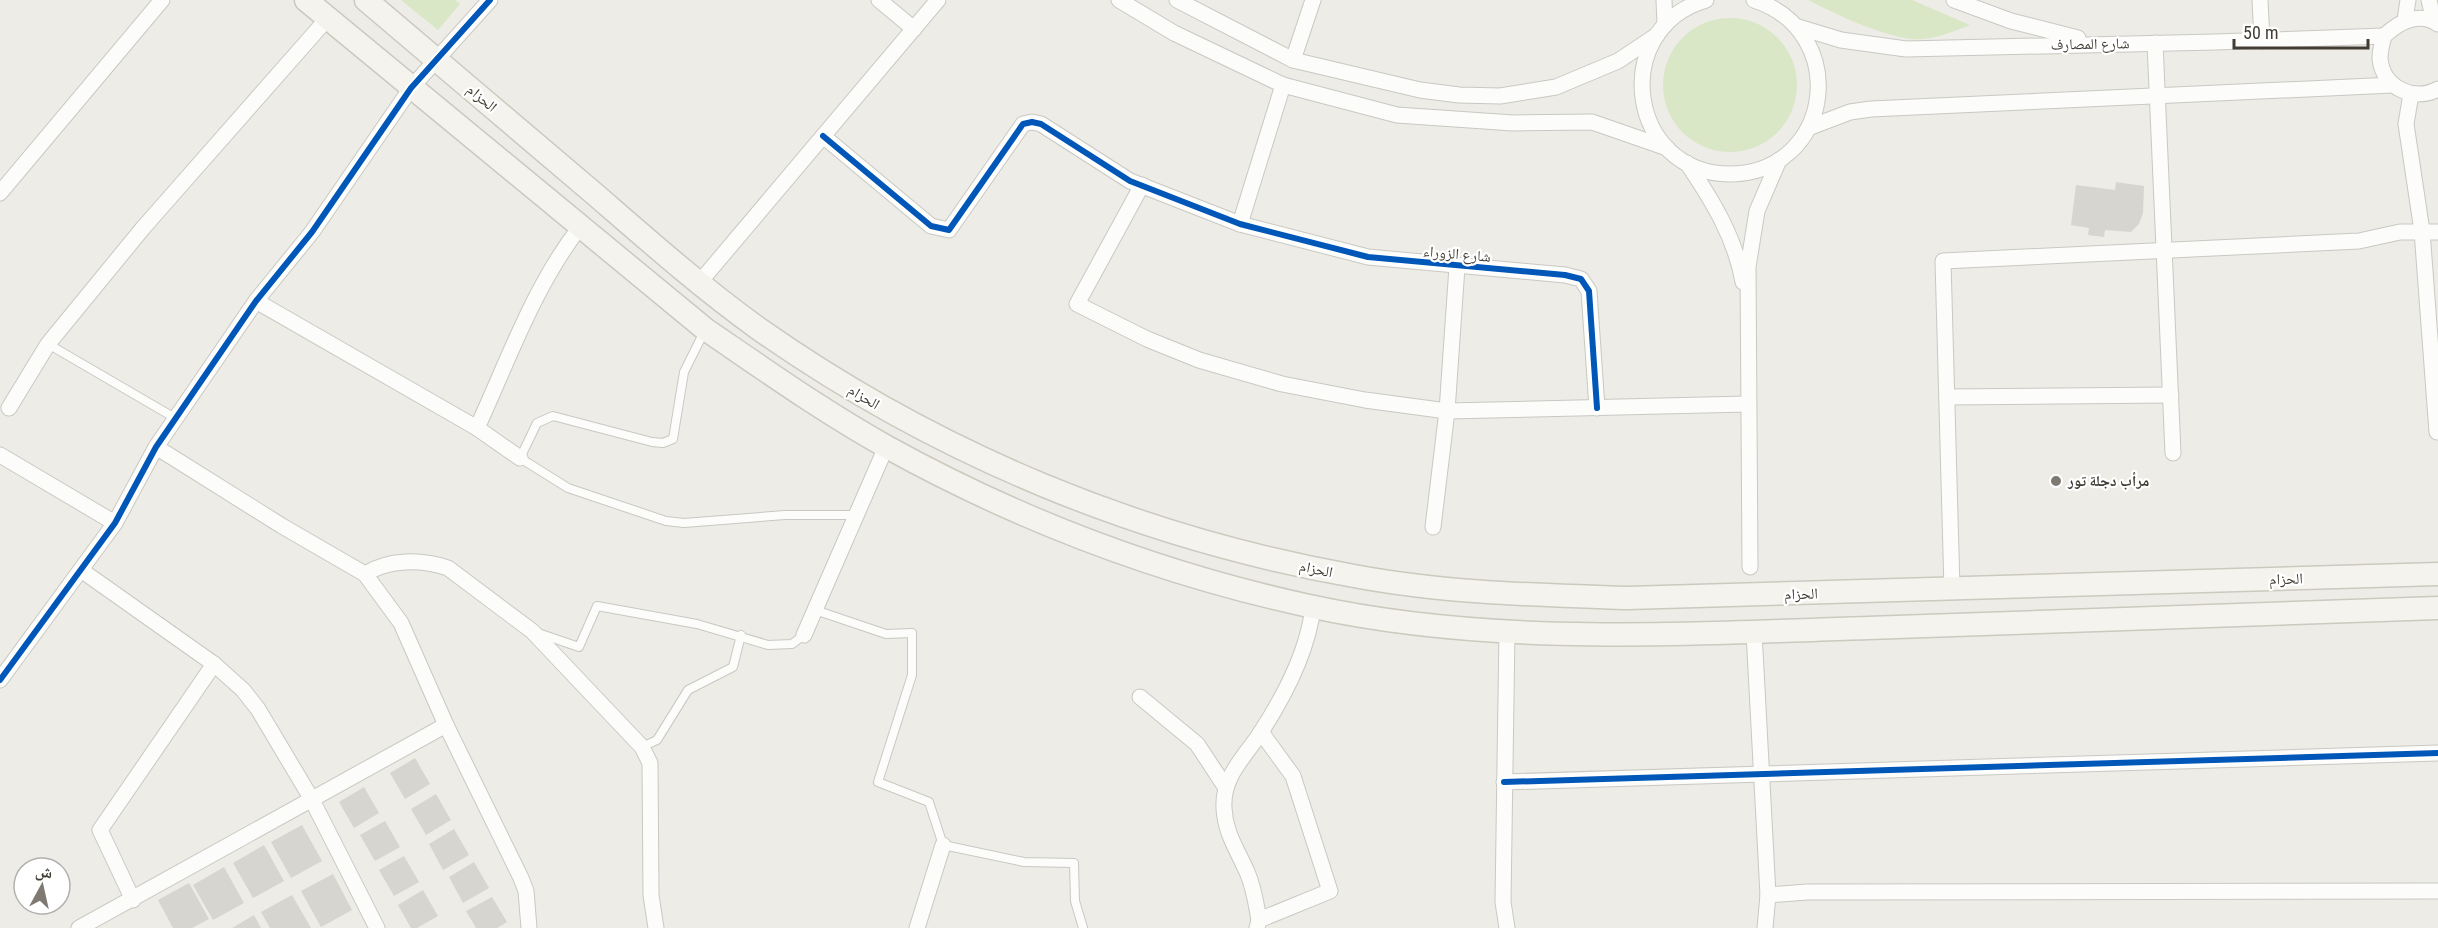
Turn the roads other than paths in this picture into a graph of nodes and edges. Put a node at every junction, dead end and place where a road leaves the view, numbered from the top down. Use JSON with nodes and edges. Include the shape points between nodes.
{"nodes":[{"id":1,"x":162,"y":0,"type":"edge"},
{"id":2,"x":306,"y":0,"type":"edge"},
{"id":3,"x":366,"y":0,"type":"edge"},
{"id":4,"x":490,"y":0,"type":"edge"},
{"id":5,"x":879,"y":0,"type":"edge"},
{"id":6,"x":938,"y":0,"type":"edge"},
{"id":7,"x":1119,"y":0,"type":"edge"},
{"id":8,"x":1177,"y":0,"type":"edge"},
{"id":9,"x":1313,"y":0,"type":"edge"},
{"id":10,"x":1664,"y":0,"type":"edge"},
{"id":11,"x":1706,"y":0,"type":"edge"},
{"id":12,"x":1754,"y":0,"type":"edge"},
{"id":13,"x":1954,"y":0,"type":"edge"},
{"id":14,"x":2260,"y":0,"type":"edge"},
{"id":15,"x":2408,"y":0,"type":"edge"},
{"id":16,"x":2429,"y":0,"type":"edge"},
{"id":17,"x":1772,"y":5,"type":"edge"},
{"id":18,"x":327,"y":19,"type":"junction"},
{"id":19,"x":2405,"y":20,"type":"junction"},
{"id":20,"x":2436,"y":22,"type":"edge"},
{"id":21,"x":1798,"y":27,"type":"junction"},
{"id":22,"x":914,"y":29,"type":"junction"},
{"id":23,"x":1661,"y":30,"type":"junction"},
{"id":24,"x":2384,"y":36,"type":"junction"},
{"id":25,"x":2262,"y":41,"type":"junction"},
{"id":26,"x":2096,"y":43,"type":"junction"},
{"id":27,"x":2155,"y":43,"type":"junction"},
{"id":28,"x":437,"y":60,"type":"junction"},
{"id":29,"x":1293,"y":60,"type":"junction"},
{"id":30,"x":1283,"y":85,"type":"junction"},
{"id":31,"x":2393,"y":85,"type":"junction"},
{"id":32,"x":411,"y":88,"type":"junction"},
{"id":33,"x":2438,"y":89,"type":"edge"},
{"id":34,"x":2411,"y":94,"type":"junction"},
{"id":35,"x":2159,"y":96,"type":"junction"},
{"id":36,"x":1808,"y":128,"type":"junction"},
{"id":37,"x":823,"y":136,"type":"junction"},
{"id":38,"x":1667,"y":148,"type":"junction"},
{"id":39,"x":1779,"y":160,"type":"junction"},
{"id":40,"x":1686,"y":162,"type":"junction"},
{"id":41,"x":1142,"y":185,"type":"junction"},
{"id":42,"x":0,"y":193,"type":"edge"},
{"id":43,"x":1240,"y":224,"type":"junction"},
{"id":44,"x":580,"y":227,"type":"junction"},
{"id":45,"x":2422,"y":231,"type":"junction"},
{"id":46,"x":2438,"y":232,"type":"edge"},
{"id":47,"x":2166,"y":251,"type":"junction"},
{"id":48,"x":1457,"y":267,"type":"junction"},
{"id":49,"x":699,"y":283,"type":"junction"},
{"id":50,"x":1746,"y":299,"type":"junction"},
{"id":51,"x":256,"y":301,"type":"junction"},
{"id":52,"x":705,"y":329,"type":"junction"},
{"id":53,"x":48,"y":344,"type":"junction"},
{"id":54,"x":2172,"y":395,"type":"junction"},
{"id":55,"x":1947,"y":397,"type":"junction"},
{"id":56,"x":1748,"y":404,"type":"junction"},
{"id":57,"x":9,"y":408,"type":"dead end"},
{"id":58,"x":1597,"y":408,"type":"junction"},
{"id":59,"x":1447,"y":411,"type":"junction"},
{"id":60,"x":176,"y":418,"type":"junction"},
{"id":61,"x":477,"y":429,"type":"junction"},
{"id":62,"x":2437,"y":432,"type":"edge"},
{"id":63,"x":156,"y":447,"type":"junction"},
{"id":64,"x":886,"y":447,"type":"junction"},
{"id":65,"x":2173,"y":453,"type":"dead end"},
{"id":66,"x":0,"y":455,"type":"edge"},
{"id":67,"x":520,"y":459,"type":"junction"},
{"id":68,"x":855,"y":515,"type":"junction"},
{"id":69,"x":115,"y":523,"type":"junction"},
{"id":70,"x":1433,"y":527,"type":"dead end"},
{"id":71,"x":1750,"y":567,"type":"dead end"},
{"id":72,"x":81,"y":570,"type":"junction"},
{"id":73,"x":365,"y":574,"type":"junction"},
{"id":74,"x":2438,"y":574,"type":"edge"},
{"id":75,"x":1952,"y":589,"type":"junction"},
{"id":76,"x":1313,"y":607,"type":"junction"},
{"id":77,"x":2438,"y":608,"type":"edge"},
{"id":78,"x":814,"y":610,"type":"junction"},
{"id":79,"x":1507,"y":630,"type":"junction"},
{"id":80,"x":532,"y":631,"type":"junction"},
{"id":81,"x":1754,"y":632,"type":"junction"},
{"id":82,"x":741,"y":635,"type":"junction"},
{"id":83,"x":804,"y":635,"type":"joint"},
{"id":84,"x":214,"y":664,"type":"junction"},
{"id":85,"x":0,"y":680,"type":"edge"},
{"id":86,"x":1140,"y":697,"type":"dead end"},
{"id":87,"x":446,"y":725,"type":"junction"},
{"id":88,"x":1262,"y":732,"type":"junction"},
{"id":89,"x":642,"y":747,"type":"junction"},
{"id":90,"x":2438,"y":753,"type":"edge"},
{"id":91,"x":1762,"y":775,"type":"junction"},
{"id":92,"x":1504,"y":783,"type":"junction"},
{"id":93,"x":1226,"y":788,"type":"junction"},
{"id":94,"x":311,"y":798,"type":"junction"},
{"id":95,"x":943,"y":845,"type":"junction"},
{"id":96,"x":2438,"y":891,"type":"edge"},
{"id":97,"x":1768,"y":895,"type":"junction"},
{"id":98,"x":133,"y":900,"type":"junction"},
{"id":99,"x":1258,"y":924,"type":"edge"},
{"id":100,"x":372,"y":926,"type":"edge"},
{"id":101,"x":79,"y":928,"type":"edge"},
{"id":102,"x":529,"y":928,"type":"edge"},
{"id":103,"x":656,"y":928,"type":"edge"},
{"id":104,"x":917,"y":928,"type":"edge"},
{"id":105,"x":1083,"y":928,"type":"edge"},
{"id":106,"x":1507,"y":928,"type":"edge"},
{"id":107,"x":1765,"y":928,"type":"edge"}],
"edges":[{"from":1,"to":42,"type":"street"},
{"from":2,"to":18,"type":"main road"},
{"from":3,"to":28,"type":"main road","name":"الحزام"},
{"from":4,"to":28,"type":"street"},
{"from":5,"to":22,"type":"street"},
{"from":6,"to":22,"type":"street"},
{"from":7,"to":30,"type":"street","via":[[1174,33]]},
{"from":8,"to":29,"type":"street"},
{"from":9,"to":29,"type":"street"},
{"from":10,"to":23,"type":"street"},
{"from":11,"to":23,"type":"street","via":[[1686,8]]},
{"from":12,"to":17,"type":"street"},
{"from":13,"to":26,"type":"street","via":[[2012,21]]},
{"from":14,"to":25,"type":"street"},
{"from":15,"to":19,"type":"street"},
{"from":16,"to":20,"type":"street"},
{"from":17,"to":21,"type":"street"},
{"from":18,"to":32,"type":"main road"},
{"from":18,"to":53,"type":"street","via":[[143,228]]},
{"from":19,"to":20,"type":"street"},
{"from":19,"to":24,"type":"street"},
{"from":21,"to":26,"type":"street","name":"شارع المصارف","via":[[1840,40],[1906,49]]},
{"from":21,"to":36,"type":"street","via":[[1812,50],[1819,76],[1818,103]]},
{"from":22,"to":37,"type":"street"},
{"from":23,"to":29,"type":"street","via":[[1618,61],[1577,80],[1534,92],[1500,96],[1420,90]]},
{"from":23,"to":38,"type":"street","via":[[1645,60],[1642,93],[1651,126]]},
{"from":24,"to":25,"type":"street","name":"شارع المصارف"},
{"from":24,"to":31,"type":"street","via":[[2380,59]]},
{"from":25,"to":27,"type":"street","name":"شارع المصارف"},
{"from":26,"to":27,"type":"street","name":"شارع المصارف"},
{"from":27,"to":35,"type":"street"},
{"from":28,"to":32,"type":"street"},
{"from":28,"to":49,"type":"main road","name":"الحزام"},
{"from":30,"to":38,"type":"street","via":[[1397,115],[1513,123],[1592,122]]},
{"from":30,"to":43,"type":"street"},
{"from":31,"to":34,"type":"street"},
{"from":31,"to":35,"type":"street"},
{"from":32,"to":44,"type":"main road"},
{"from":32,"to":51,"type":"street","via":[[312,232]]},
{"from":33,"to":34,"type":"street"},
{"from":34,"to":45,"type":"street","via":[[2406,124]]},
{"from":35,"to":36,"type":"street","via":[[1871,109],[1839,115]]},
{"from":35,"to":47,"type":"street"},
{"from":36,"to":39,"type":"street"},
{"from":37,"to":41,"type":"street","name":"شارع الزوراء","via":[[931,226],[941,230],[949,230],[1023,124],[1032,122]]},
{"from":37,"to":49,"type":"street"},
{"from":38,"to":40,"type":"street"},
{"from":39,"to":40,"type":"street","via":[[1738,174],[1706,171]]},
{"from":39,"to":50,"type":"street","via":[[1757,211]]},
{"from":40,"to":50,"type":"street","via":[[1720,215],[1740,267]]},
{"from":41,"to":43,"type":"street","name":"شارع الزوراء"},
{"from":41,"to":59,"type":"street","via":[[1077,304],[1171,350],[1272,381]]},
{"from":43,"to":48,"type":"street","name":"شارع الزوراء","via":[[1368,257]]},
{"from":44,"to":52,"type":"main road"},
{"from":44,"to":61,"type":"street","via":[[529,315]]},
{"from":45,"to":46,"type":"street"},
{"from":45,"to":47,"type":"street","via":[[2359,241]]},
{"from":45,"to":62,"type":"street"},
{"from":47,"to":54,"type":"street"},
{"from":47,"to":55,"type":"street","via":[[1943,261]]},
{"from":48,"to":58,"type":"street","name":"شارع الزوراء","via":[[1581,279],[1589,291]]},
{"from":48,"to":59,"type":"street"},
{"from":49,"to":75,"type":"main road","name":"الحزام","via":[[838,381],[894,415],[965,450],[1077,501],[1209,543],[1282,561],[1358,577],[1563,596],[1639,598]]},
{"from":50,"to":56,"type":"street"},
{"from":51,"to":60,"type":"street"},
{"from":51,"to":61,"type":"street"},
{"from":52,"to":64,"type":"main road"},
{"from":52,"to":67,"type":"lane","via":[[684,372],[673,439],[652,442],[553,416],[537,423]]},
{"from":53,"to":57,"type":"street"},
{"from":53,"to":60,"type":"lane"},
{"from":54,"to":55,"type":"street"},
{"from":54,"to":65,"type":"street"},
{"from":55,"to":75,"type":"street"},
{"from":56,"to":58,"type":"street"},
{"from":56,"to":71,"type":"street"},
{"from":58,"to":59,"type":"street"},
{"from":59,"to":70,"type":"street"},
{"from":60,"to":63,"type":"street"},
{"from":61,"to":67,"type":"street"},
{"from":63,"to":69,"type":"street"},
{"from":63,"to":73,"type":"street"},
{"from":64,"to":68,"type":"street"},
{"from":64,"to":76,"type":"main road","via":[[1015,511],[1129,555],[1238,589]]},
{"from":66,"to":69,"type":"street"},
{"from":67,"to":68,"type":"lane","via":[[568,488],[666,521]]},
{"from":68,"to":78,"type":"street"},
{"from":69,"to":72,"type":"street"},
{"from":72,"to":84,"type":"street"},
{"from":72,"to":85,"type":"street"},
{"from":73,"to":80,"type":"street","via":[[378,566],[398,562],[440,565]]},
{"from":73,"to":87,"type":"street","via":[[401,623]]},
{"from":74,"to":75,"type":"main road","name":"الحزام"},
{"from":76,"to":79,"type":"main road"},
{"from":76,"to":88,"type":"street","via":[[1298,663]]},
{"from":77,"to":81,"type":"main road"},
{"from":78,"to":83,"type":"street"},
{"from":78,"to":95,"type":"lane","via":[[886,634],[912,633],[912,675],[878,782],[930,802]]},
{"from":79,"to":81,"type":"main road","via":[[1641,635]]},
{"from":79,"to":92,"type":"street"},
{"from":80,"to":82,"type":"lane","via":[[579,647],[597,606]]},
{"from":80,"to":89,"type":"street"},
{"from":81,"to":91,"type":"street"},
{"from":82,"to":83,"type":"lane","via":[[779,646],[792,644]]},
{"from":82,"to":89,"type":"lane","via":[[733,667],[688,690],[657,740]]},
{"from":84,"to":94,"type":"street","via":[[258,709]]},
{"from":84,"to":98,"type":"street","via":[[100,830]]},
{"from":86,"to":93,"type":"street","via":[[1197,744]]},
{"from":87,"to":94,"type":"street"},
{"from":87,"to":102,"type":"street","via":[[526,891]]},
{"from":88,"to":93,"type":"street","via":[[1232,772]]},
{"from":88,"to":99,"type":"street","via":[[1293,776],[1330,891]]},
{"from":89,"to":103,"type":"street","via":[[650,763],[651,895]]},
{"from":90,"to":91,"type":"street"},
{"from":91,"to":92,"type":"street"},
{"from":91,"to":97,"type":"street"},
{"from":92,"to":106,"type":"street","via":[[1503,902]]},
{"from":93,"to":99,"type":"street","via":[[1228,837],[1247,873]]},
{"from":94,"to":98,"type":"street"},
{"from":94,"to":100,"type":"street"},
{"from":95,"to":104,"type":"street"},
{"from":95,"to":105,"type":"lane","via":[[1024,862],[1074,863],[1075,901]]},
{"from":96,"to":97,"type":"street"},
{"from":97,"to":107,"type":"street"},
{"from":98,"to":101,"type":"street"}]}
